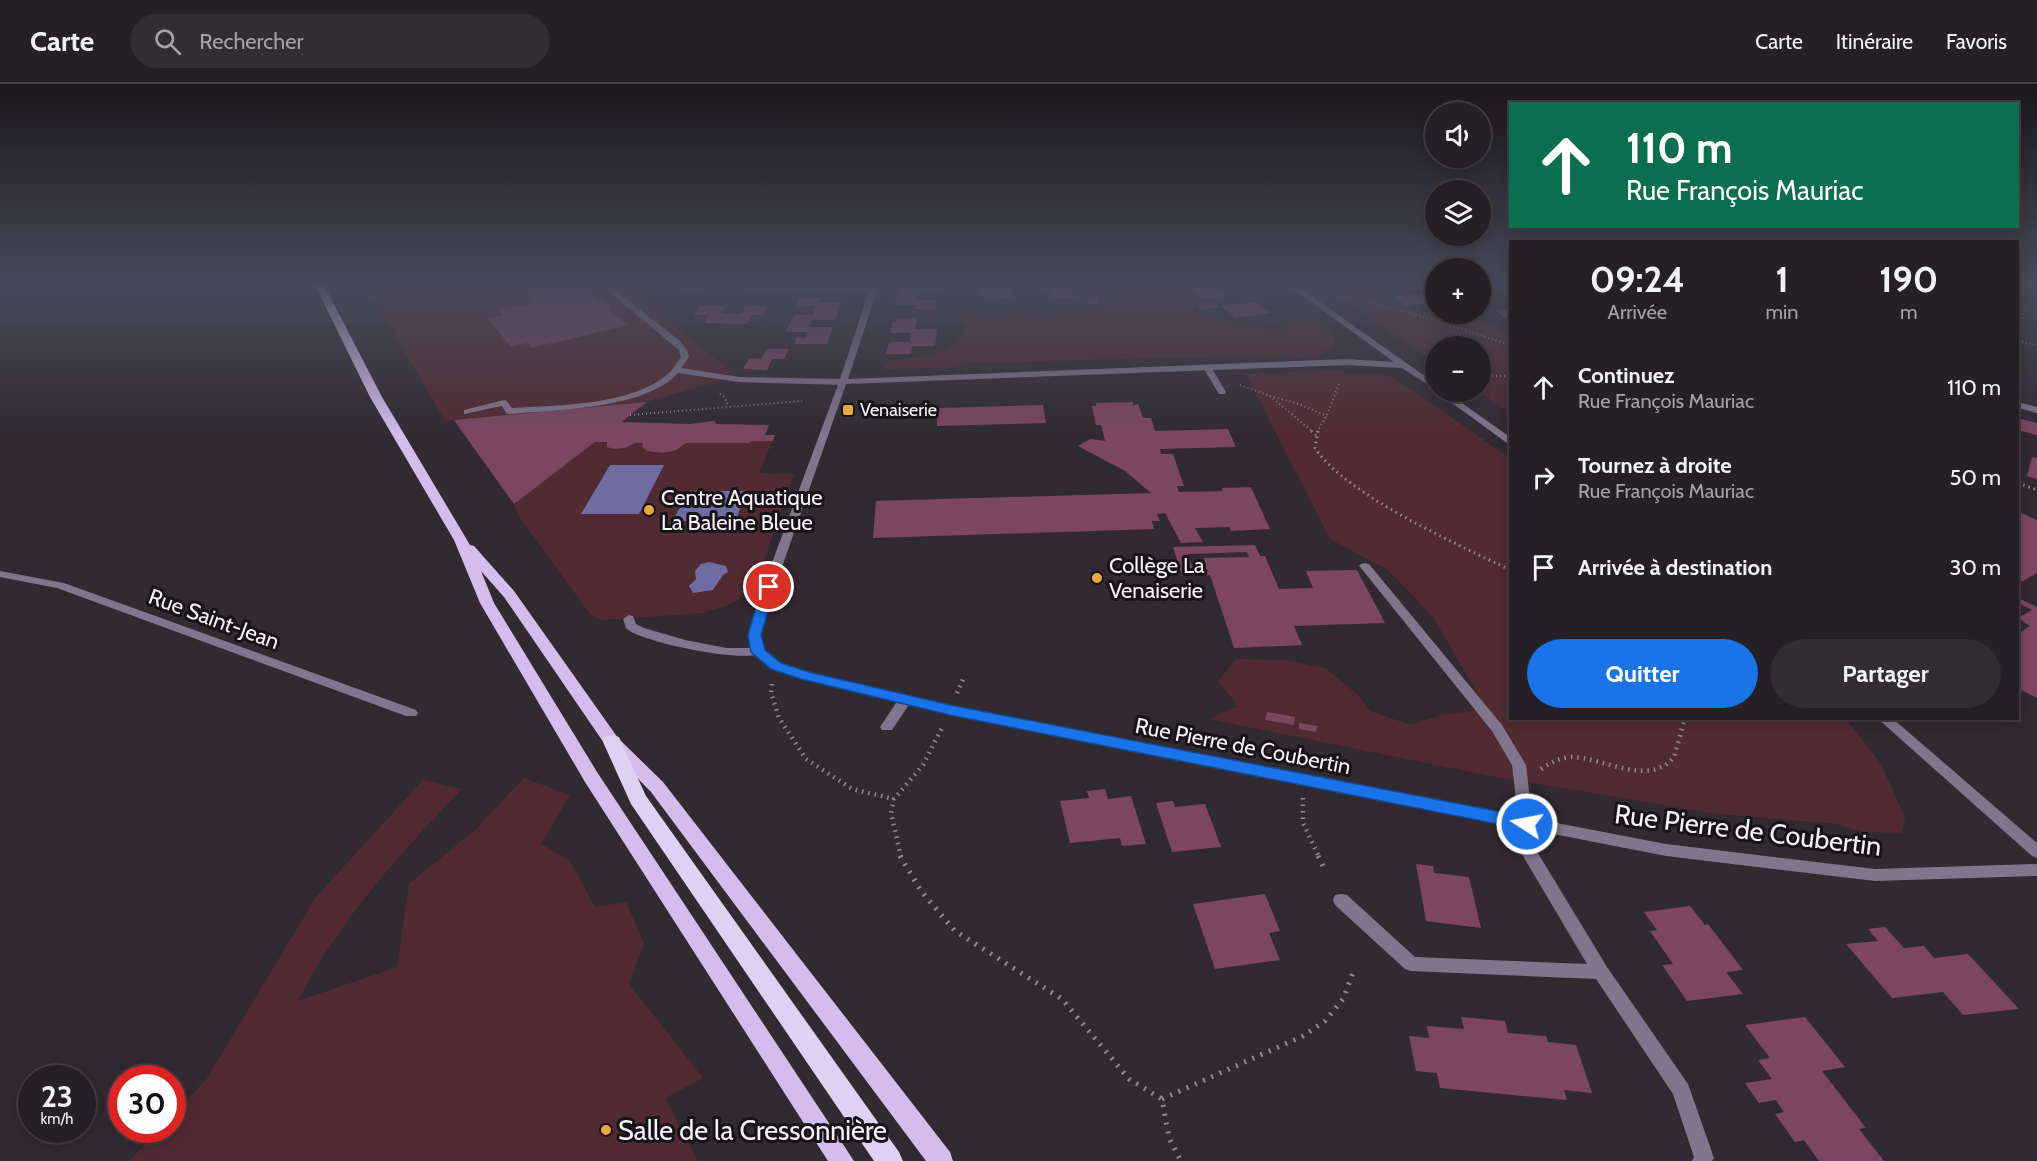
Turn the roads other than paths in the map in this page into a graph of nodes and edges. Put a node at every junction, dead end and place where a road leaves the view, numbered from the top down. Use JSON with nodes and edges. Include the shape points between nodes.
{"nodes":[{"id":1,"x":345,"y":335,"type":"edge"},
{"id":2,"x":667,"y":335,"type":"edge"},
{"id":3,"x":858,"y":335,"type":"edge"},
{"id":4,"x":1360,"y":335,"type":"edge"},
{"id":5,"x":1377,"y":348,"type":"junction"},
{"id":6,"x":1347,"y":362,"type":"junction"},
{"id":7,"x":1402,"y":366,"type":"junction"},
{"id":8,"x":1208,"y":369,"type":"junction"},
{"id":9,"x":677,"y":370,"type":"junction"},
{"id":10,"x":1425,"y":381,"type":"edge"},
{"id":11,"x":843,"y":382,"type":"junction"},
{"id":12,"x":1222,"y":392,"type":"dead end"},
{"id":13,"x":1455,"y":402,"type":"edge"},
{"id":14,"x":2019,"y":405,"type":"edge"},
{"id":15,"x":2037,"y":410,"type":"edge"},
{"id":16,"x":467,"y":412,"type":"dead end"},
{"id":17,"x":1509,"y":440,"type":"edge"},
{"id":18,"x":461,"y":540,"type":"junction"},
{"id":19,"x":1365,"y":566,"type":"dead end"},
{"id":20,"x":0,"y":574,"type":"edge"},
{"id":21,"x":629,"y":619,"type":"dead end"},
{"id":22,"x":758,"y":652,"type":"junction"},
{"id":23,"x":904,"y":700,"type":"junction"},
{"id":24,"x":411,"y":713,"type":"dead end"},
{"id":25,"x":1884,"y":720,"type":"edge"},
{"id":26,"x":887,"y":727,"type":"dead end"},
{"id":27,"x":612,"y":742,"type":"junction"},
{"id":28,"x":1527,"y":824,"type":"junction"},
{"id":29,"x":2037,"y":852,"type":"edge"},
{"id":30,"x":2037,"y":870,"type":"edge"},
{"id":31,"x":1341,"y":900,"type":"dead end"},
{"id":32,"x":1601,"y":972,"type":"junction"},
{"id":33,"x":842,"y":1161,"type":"edge"},
{"id":34,"x":890,"y":1161,"type":"edge"},
{"id":35,"x":940,"y":1161,"type":"edge"},
{"id":36,"x":1702,"y":1161,"type":"edge"}],
"edges":[{"from":1,"to":18,"type":"main road","via":[[376,397]]},
{"from":2,"to":9,"type":"street","via":[[685,357]]},
{"from":3,"to":11,"type":"street"},
{"from":4,"to":5,"type":"street"},
{"from":5,"to":6,"type":"street"},
{"from":5,"to":7,"type":"street"},
{"from":6,"to":7,"type":"street"},
{"from":6,"to":8,"type":"street"},
{"from":7,"to":10,"type":"street"},
{"from":8,"to":11,"type":"street"},
{"from":8,"to":12,"type":"street"},
{"from":9,"to":11,"type":"street","via":[[743,380]]},
{"from":9,"to":16,"type":"street","via":[[649,388],[608,401],[509,411],[504,403]]},
{"from":11,"to":22,"type":"street","via":[[769,587],[754,635]]},
{"from":13,"to":17,"type":"street"},
{"from":14,"to":15,"type":"street"},
{"from":18,"to":27,"type":"main road","via":[[509,594]]},
{"from":18,"to":33,"type":"main road","via":[[487,603],[591,777]]},
{"from":19,"to":28,"type":"street","via":[[1497,728],[1519,765]]},
{"from":20,"to":24,"type":"street","name":"Rue Saint-Jean","via":[[60,585]]},
{"from":21,"to":22,"type":"street","via":[[631,626],[640,631],[698,648]]},
{"from":22,"to":23,"type":"street","name":"Rue Pierre de Coubertin","via":[[776,666],[806,676]]},
{"from":23,"to":26,"type":"street"},
{"from":23,"to":28,"type":"street","name":"Rue Pierre de Coubertin","via":[[953,703]]},
{"from":25,"to":29,"type":"street"},
{"from":27,"to":34,"type":"highway","via":[[638,799]]},
{"from":27,"to":35,"type":"main road","via":[[657,787]]},
{"from":28,"to":30,"type":"street","name":"Rue Pierre de Coubertin","via":[[1666,850],[1875,875]]},
{"from":28,"to":32,"type":"street","via":[[1525,846]]},
{"from":31,"to":32,"type":"street","via":[[1411,964]]},
{"from":32,"to":36,"type":"street","via":[[1681,1090]]}]}
